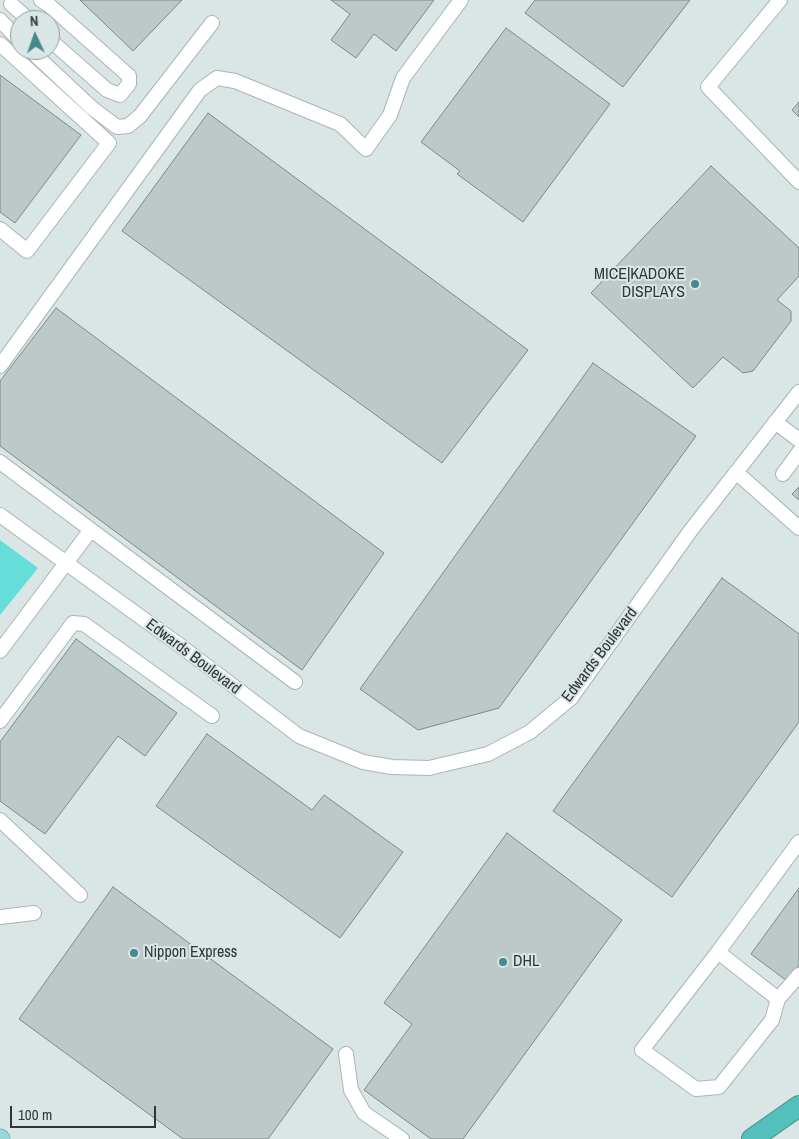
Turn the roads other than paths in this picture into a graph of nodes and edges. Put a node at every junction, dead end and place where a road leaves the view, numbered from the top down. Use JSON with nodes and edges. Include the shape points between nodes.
{"nodes":[{"id":1,"x":41,"y":0,"type":"edge"},
{"id":2,"x":461,"y":0,"type":"edge"},
{"id":3,"x":780,"y":0,"type":"edge"},
{"id":4,"x":56,"y":10,"type":"edge"},
{"id":5,"x":60,"y":14,"type":"edge"},
{"id":6,"x":0,"y":20,"type":"edge"},
{"id":7,"x":212,"y":23,"type":"dead end"},
{"id":8,"x":10,"y":30,"type":"edge"},
{"id":9,"x":0,"y":44,"type":"edge"},
{"id":10,"x":60,"y":49,"type":"edge"},
{"id":11,"x":41,"y":60,"type":"edge"},
{"id":12,"x":799,"y":182,"type":"edge"},
{"id":13,"x":0,"y":229,"type":"edge"},
{"id":14,"x":0,"y":366,"type":"edge"},
{"id":15,"x":799,"y":392,"type":"edge"},
{"id":16,"x":775,"y":422,"type":"junction"},
{"id":17,"x":799,"y":440,"type":"edge"},
{"id":18,"x":799,"y":452,"type":"edge"},
{"id":19,"x":0,"y":462,"type":"edge"},
{"id":20,"x":736,"y":472,"type":"junction"},
{"id":21,"x":783,"y":474,"type":"dead end"},
{"id":22,"x":0,"y":515,"type":"edge"},
{"id":23,"x":799,"y":528,"type":"edge"},
{"id":24,"x":90,"y":531,"type":"junction"},
{"id":25,"x":66,"y":565,"type":"junction"},
{"id":26,"x":0,"y":651,"type":"edge"},
{"id":27,"x":296,"y":682,"type":"dead end"},
{"id":28,"x":212,"y":716,"type":"dead end"},
{"id":29,"x":0,"y":720,"type":"edge"},
{"id":30,"x":0,"y":820,"type":"edge"},
{"id":31,"x":799,"y":842,"type":"edge"},
{"id":32,"x":80,"y":895,"type":"dead end"},
{"id":33,"x":34,"y":913,"type":"dead end"},
{"id":34,"x":0,"y":917,"type":"edge"},
{"id":35,"x":718,"y":952,"type":"junction"},
{"id":36,"x":799,"y":975,"type":"edge"},
{"id":37,"x":778,"y":999,"type":"junction"},
{"id":38,"x":346,"y":1054,"type":"dead end"},
{"id":39,"x":799,"y":1106,"type":"edge"},
{"id":40,"x":402,"y":1139,"type":"edge"},
{"id":41,"x":752,"y":1139,"type":"edge"}],
"edges":[{"from":1,"to":4,"type":"street"},
{"from":2,"to":14,"type":"street","via":[[403,78],[390,115],[366,149],[340,124],[235,81],[217,78],[200,90]]},
{"from":3,"to":12,"type":"street","via":[[708,87]]},
{"from":5,"to":10,"type":"street","via":[[129,76],[129,84],[120,94],[107,90]]},
{"from":6,"to":8,"type":"street"},
{"from":7,"to":11,"type":"street","via":[[140,116],[128,126],[117,127],[104,118]]},
{"from":9,"to":13,"type":"street","via":[[109,143],[27,251]]},
{"from":15,"to":16,"type":"street","name":"Edwards Boulevard"},
{"from":16,"to":17,"type":"street"},
{"from":16,"to":20,"type":"street","name":"Edwards Boulevard"},
{"from":18,"to":21,"type":"street"},
{"from":19,"to":24,"type":"street"},
{"from":20,"to":23,"type":"street"},
{"from":20,"to":25,"type":"street","name":"Edwards Boulevard","via":[[690,530],[571,698],[530,732],[488,754],[428,768],[363,762],[300,736]]},
{"from":22,"to":25,"type":"street","name":"Edwards Boulevard"},
{"from":24,"to":25,"type":"street"},
{"from":24,"to":27,"type":"street"},
{"from":25,"to":26,"type":"street"},
{"from":28,"to":29,"type":"street","via":[[84,624],[73,623]]},
{"from":30,"to":32,"type":"street"},
{"from":31,"to":35,"type":"street"},
{"from":33,"to":34,"type":"street"},
{"from":35,"to":37,"type":"street"},
{"from":35,"to":37,"type":"street","via":[[642,1050],[696,1089],[718,1087],[772,1020]]},
{"from":36,"to":37,"type":"street"},
{"from":38,"to":40,"type":"street","via":[[351,1090],[364,1113]]},
{"from":39,"to":41,"type":"highway"}]}
